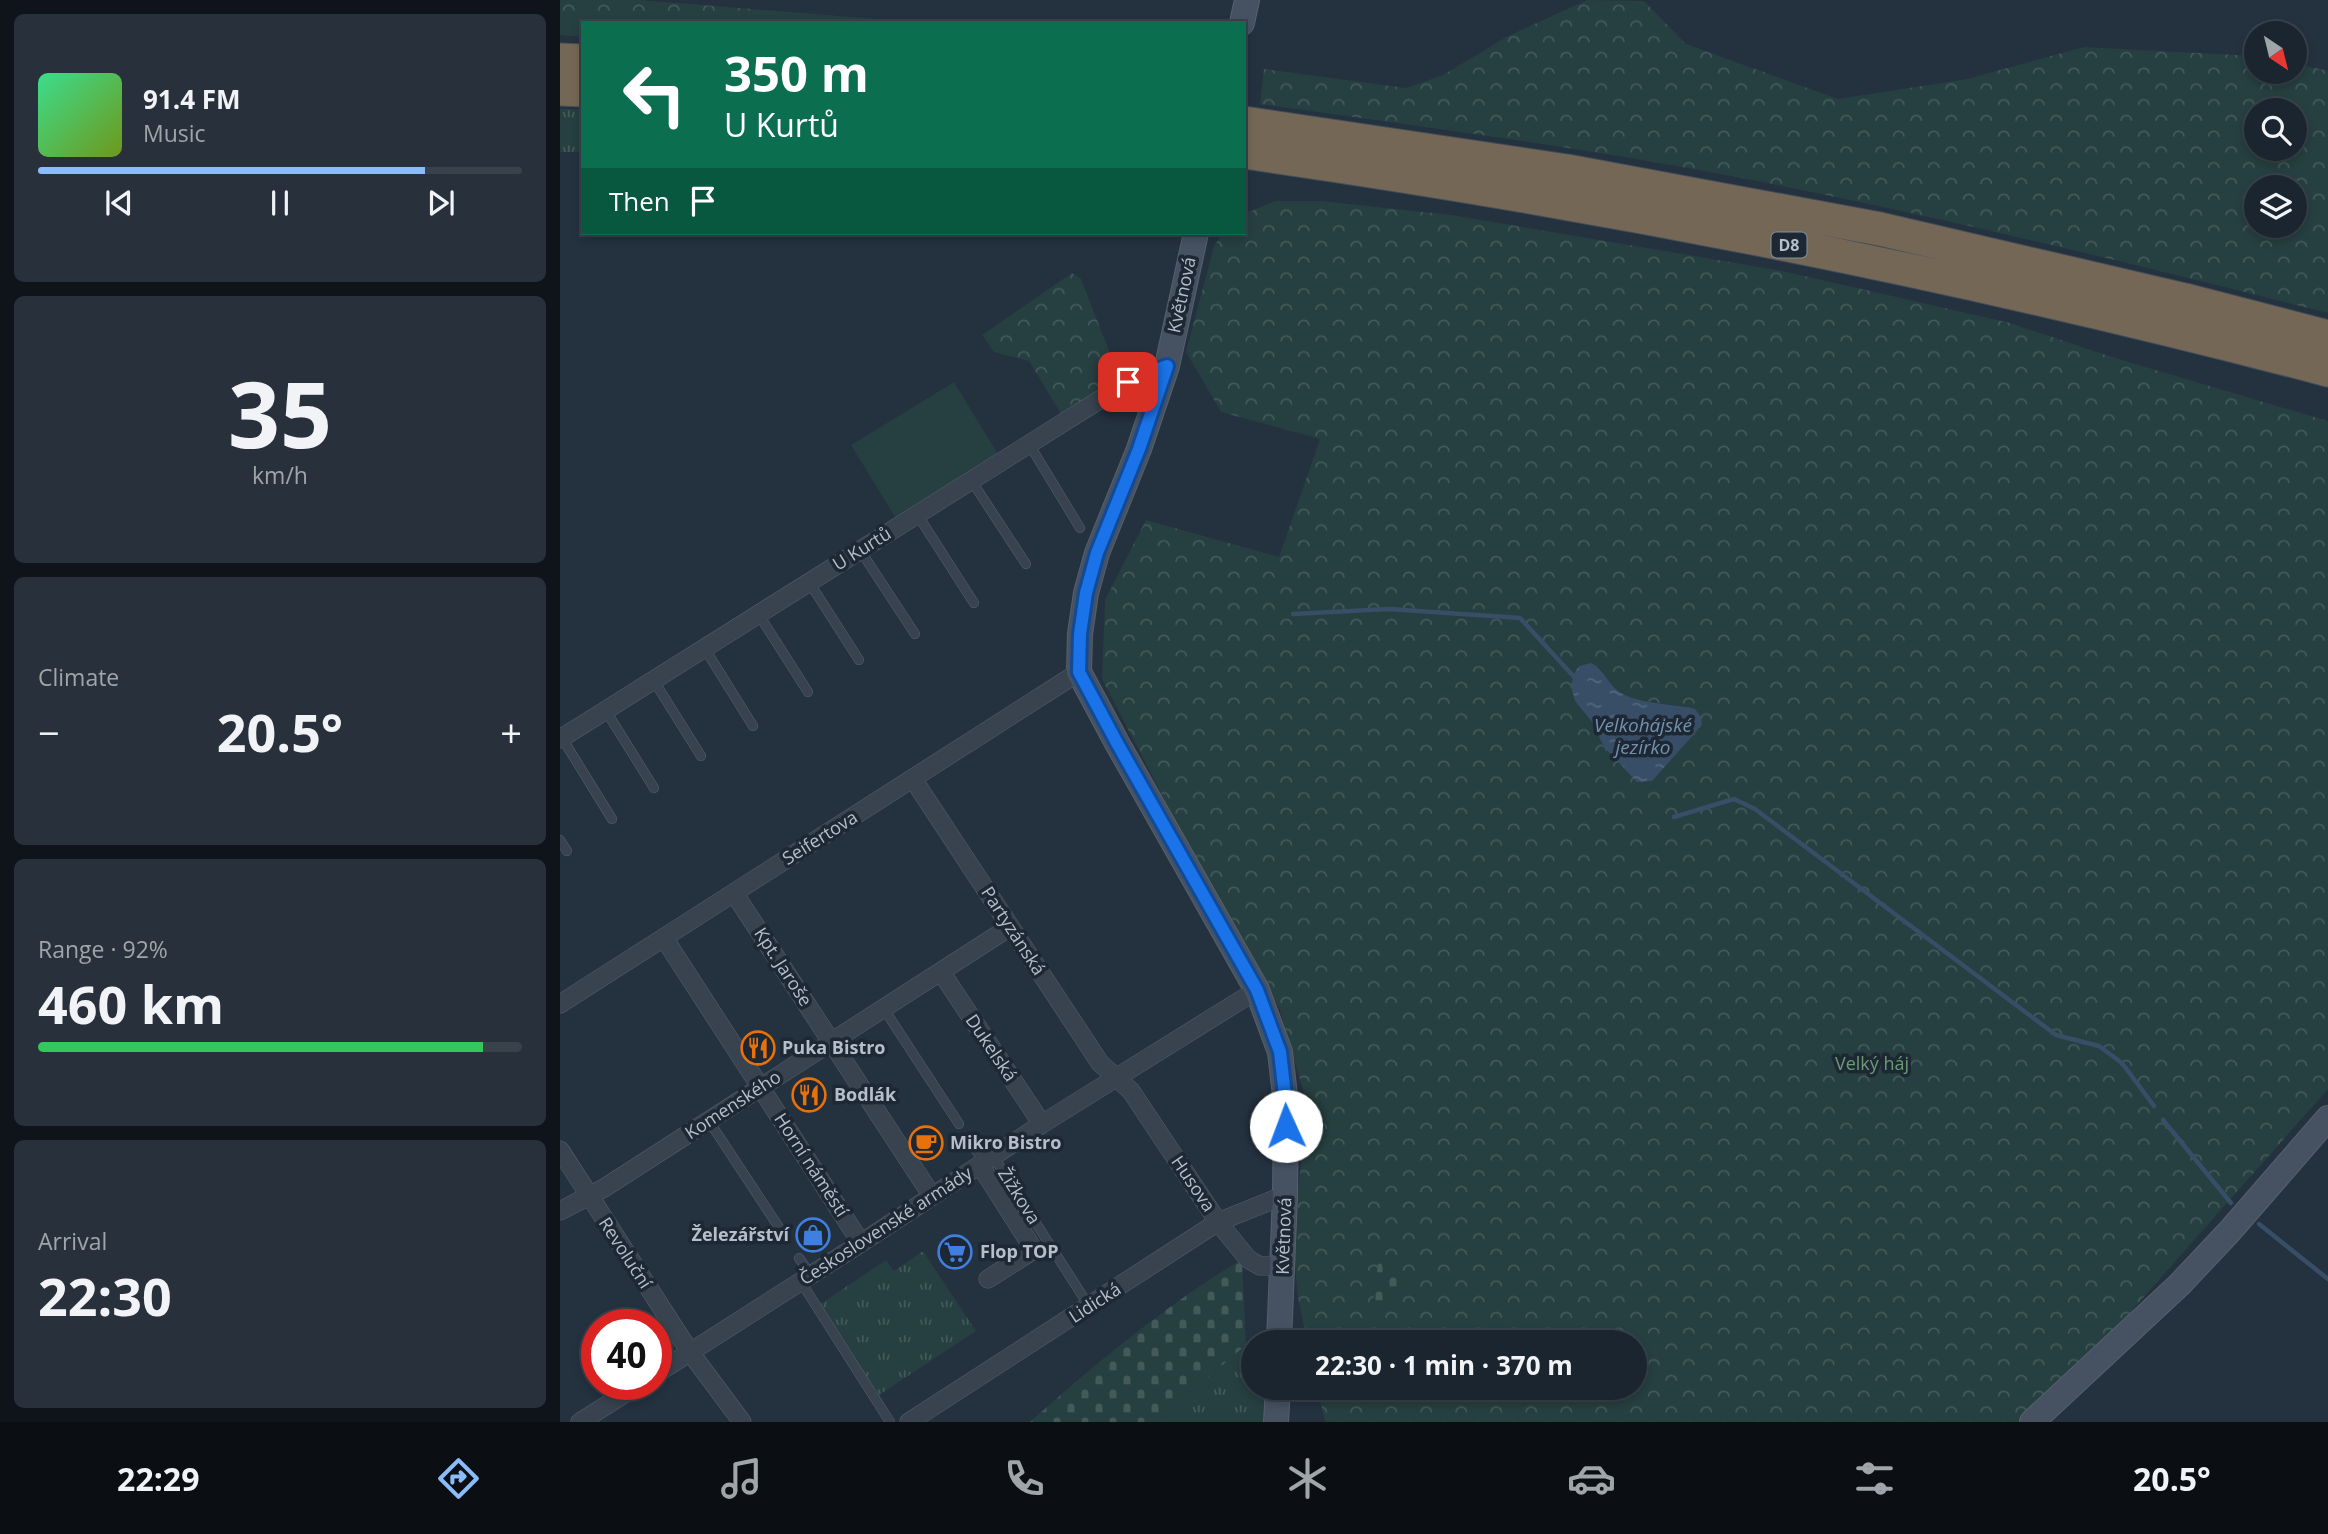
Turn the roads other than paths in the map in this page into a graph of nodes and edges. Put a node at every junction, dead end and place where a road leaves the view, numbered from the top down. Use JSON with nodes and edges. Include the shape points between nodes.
{"nodes":[{"id":1,"x":1247,"y":0,"type":"edge"},
{"id":2,"x":1242,"y":21,"type":"edge"},
{"id":3,"x":560,"y":60,"type":"edge"},
{"id":4,"x":581,"y":61,"type":"edge"},
{"id":5,"x":560,"y":89,"type":"edge"},
{"id":6,"x":581,"y":90,"type":"edge"},
{"id":7,"x":1246,"y":123,"type":"edge"},
{"id":8,"x":1246,"y":152,"type":"edge"},
{"id":9,"x":1196,"y":235,"type":"edge"},
{"id":10,"x":2328,"y":337,"type":"edge"},
{"id":11,"x":1167,"y":366,"type":"junction"},
{"id":12,"x":2328,"y":370,"type":"edge"},
{"id":13,"x":1028,"y":444,"type":"junction"},
{"id":14,"x":971,"y":480,"type":"junction"},
{"id":15,"x":917,"y":514,"type":"junction"},
{"id":16,"x":1080,"y":528,"type":"dead end"},
{"id":17,"x":860,"y":550,"type":"junction"},
{"id":18,"x":1026,"y":564,"type":"dead end"},
{"id":19,"x":809,"y":582,"type":"junction"},
{"id":20,"x":974,"y":603,"type":"dead end"},
{"id":21,"x":759,"y":615,"type":"junction"},
{"id":22,"x":915,"y":634,"type":"dead end"},
{"id":23,"x":705,"y":649,"type":"junction"},
{"id":24,"x":859,"y":660,"type":"dead end"},
{"id":25,"x":1079,"y":672,"type":"junction"},
{"id":26,"x":654,"y":681,"type":"junction"},
{"id":27,"x":808,"y":692,"type":"dead end"},
{"id":28,"x":606,"y":711,"type":"junction"},
{"id":29,"x":753,"y":726,"type":"dead end"},
{"id":30,"x":561,"y":739,"type":"edge"},
{"id":31,"x":701,"y":756,"type":"dead end"},
{"id":32,"x":914,"y":779,"type":"junction"},
{"id":33,"x":654,"y":788,"type":"dead end"},
{"id":34,"x":612,"y":819,"type":"dead end"},
{"id":35,"x":560,"y":840,"type":"edge"},
{"id":36,"x":567,"y":852,"type":"dead end"},
{"id":37,"x":734,"y":892,"type":"junction"},
{"id":38,"x":1010,"y":927,"type":"junction"},
{"id":39,"x":664,"y":938,"type":"junction"},
{"id":40,"x":941,"y":972,"type":"junction"},
{"id":41,"x":1257,"y":990,"type":"junction"},
{"id":42,"x":560,"y":1004,"type":"edge"},
{"id":43,"x":884,"y":1009,"type":"junction"},
{"id":44,"x":832,"y":1042,"type":"junction"},
{"id":45,"x":1117,"y":1079,"type":"junction"},
{"id":46,"x":761,"y":1087,"type":"junction"},
{"id":47,"x":2328,"y":1118,"type":"edge"},
{"id":48,"x":709,"y":1121,"type":"junction"},
{"id":49,"x":959,"y":1124,"type":"dead end"},
{"id":50,"x":1042,"y":1124,"type":"junction"},
{"id":51,"x":973,"y":1146,"type":"dead end"},
{"id":52,"x":560,"y":1150,"type":"edge"},
{"id":53,"x":986,"y":1161,"type":"junction"},
{"id":54,"x":1285,"y":1195,"type":"junction"},
{"id":55,"x":589,"y":1196,"type":"junction"},
{"id":56,"x":932,"y":1196,"type":"junction"},
{"id":57,"x":560,"y":1211,"type":"edge"},
{"id":58,"x":1218,"y":1222,"type":"junction"},
{"id":59,"x":784,"y":1236,"type":"dead end"},
{"id":60,"x":861,"y":1243,"type":"junction"},
{"id":61,"x":799,"y":1258,"type":"dead end"},
{"id":62,"x":1283,"y":1266,"type":"junction"},
{"id":63,"x":806,"y":1279,"type":"junction"},
{"id":64,"x":988,"y":1279,"type":"dead end"},
{"id":65,"x":1089,"y":1306,"type":"junction"},
{"id":66,"x":1280,"y":1330,"type":"edge"},
{"id":67,"x":690,"y":1352,"type":"junction"},
{"id":68,"x":672,"y":1364,"type":"edge"},
{"id":69,"x":615,"y":1400,"type":"edge"},
{"id":70,"x":1277,"y":1400,"type":"edge"},
{"id":71,"x":580,"y":1422,"type":"edge"},
{"id":72,"x":742,"y":1422,"type":"edge"},
{"id":73,"x":890,"y":1422,"type":"edge"},
{"id":74,"x":909,"y":1422,"type":"edge"},
{"id":75,"x":1276,"y":1422,"type":"edge"},
{"id":76,"x":2032,"y":1422,"type":"edge"}],
"edges":[{"from":1,"to":2,"type":"street"},
{"from":3,"to":4,"type":"highway"},
{"from":5,"to":6,"type":"highway"},
{"from":7,"to":10,"type":"highway","number":"D8","via":[[1567,171],[1880,229]]},
{"from":8,"to":12,"type":"highway","number":"D8","via":[[1565,202],[1877,262],[2177,330]]},
{"from":9,"to":11,"type":"street","name":"Květnová"},
{"from":11,"to":13,"type":"street","name":"U Kurtů","via":[[1128,382]]},
{"from":11,"to":25,"type":"street","name":"Květnová","via":[[1097,553],[1086,593]]},
{"from":13,"to":14,"type":"street","name":"U Kurtů"},
{"from":13,"to":16,"type":"lane"},
{"from":14,"to":15,"type":"street","name":"U Kurtů"},
{"from":14,"to":18,"type":"lane"},
{"from":15,"to":17,"type":"street","name":"U Kurtů"},
{"from":15,"to":20,"type":"lane"},
{"from":17,"to":19,"type":"street","name":"U Kurtů"},
{"from":17,"to":22,"type":"lane"},
{"from":19,"to":21,"type":"street","name":"U Kurtů"},
{"from":19,"to":24,"type":"lane"},
{"from":21,"to":23,"type":"street","name":"U Kurtů"},
{"from":21,"to":27,"type":"lane"},
{"from":23,"to":26,"type":"street","name":"U Kurtů"},
{"from":23,"to":29,"type":"lane"},
{"from":25,"to":32,"type":"street","name":"Seifertova"},
{"from":25,"to":41,"type":"street","name":"Květnová"},
{"from":26,"to":28,"type":"street","name":"U Kurtů"},
{"from":26,"to":31,"type":"lane"},
{"from":28,"to":30,"type":"street","name":"U Kurtů"},
{"from":28,"to":33,"type":"lane"},
{"from":30,"to":34,"type":"lane"},
{"from":32,"to":37,"type":"street","name":"Seifertova"},
{"from":32,"to":38,"type":"street","name":"Partyzánská"},
{"from":35,"to":36,"type":"lane"},
{"from":37,"to":39,"type":"street","name":"Seifertova"},
{"from":37,"to":44,"type":"street","name":"Kpt. Jaroše"},
{"from":38,"to":40,"type":"street","name":"Komenského"},
{"from":38,"to":45,"type":"street","name":"Partyzánská","via":[[1100,1063]]},
{"from":39,"to":42,"type":"street","name":"Seifertova"},
{"from":39,"to":46,"type":"street","name":"Horní náměstí"},
{"from":40,"to":43,"type":"street","name":"Komenského"},
{"from":40,"to":50,"type":"street","name":"Dukelská"},
{"from":41,"to":45,"type":"street","name":"Československé armády"},
{"from":41,"to":54,"type":"street","name":"Květnová","via":[[1280,1052],[1286,1104]]},
{"from":43,"to":44,"type":"street","name":"Komenského"},
{"from":43,"to":49,"type":"lane"},
{"from":44,"to":46,"type":"street","name":"Komenského"},
{"from":44,"to":56,"type":"street"},
{"from":45,"to":50,"type":"street","name":"Československé armády"},
{"from":45,"to":58,"type":"street","name":"Husova","via":[[1130,1091]]},
{"from":46,"to":48,"type":"street","name":"Komenského"},
{"from":46,"to":60,"type":"street","name":"Horní náměstí"},
{"from":47,"to":76,"type":"street","via":[[2179,1284]]},
{"from":48,"to":55,"type":"street","name":"Komenského"},
{"from":48,"to":59,"type":"lane"},
{"from":50,"to":53,"type":"street","name":"Československé armády"},
{"from":51,"to":53,"type":"lane"},
{"from":52,"to":55,"type":"street","name":"Revoluční"},
{"from":53,"to":56,"type":"street","name":"Československé armády"},
{"from":53,"to":64,"type":"street","name":"Žižkova","via":[[1034,1250]]},
{"from":53,"to":65,"type":"lane","name":"Žižkova"},
{"from":54,"to":58,"type":"street","name":"Lidická"},
{"from":54,"to":62,"type":"street","name":"Květnová"},
{"from":55,"to":57,"type":"street","name":"Komenského"},
{"from":55,"to":67,"type":"street","name":"Revoluční"},
{"from":56,"to":60,"type":"street","name":"Československé armády"},
{"from":58,"to":62,"type":"street","name":"Husova","via":[[1248,1259],[1260,1266]]},
{"from":58,"to":65,"type":"street","name":"Lidická"},
{"from":60,"to":63,"type":"street","name":"Československé armády"},
{"from":61,"to":63,"type":"lane"},
{"from":62,"to":66,"type":"street","name":"Květnová"},
{"from":63,"to":67,"type":"street","name":"Československé armády"},
{"from":63,"to":73,"type":"lane"},
{"from":65,"to":74,"type":"street","name":"Lidická"},
{"from":67,"to":68,"type":"street","name":"Československé armády"},
{"from":67,"to":72,"type":"street","name":"Revoluční"},
{"from":69,"to":71,"type":"street"},
{"from":70,"to":75,"type":"street"}]}
